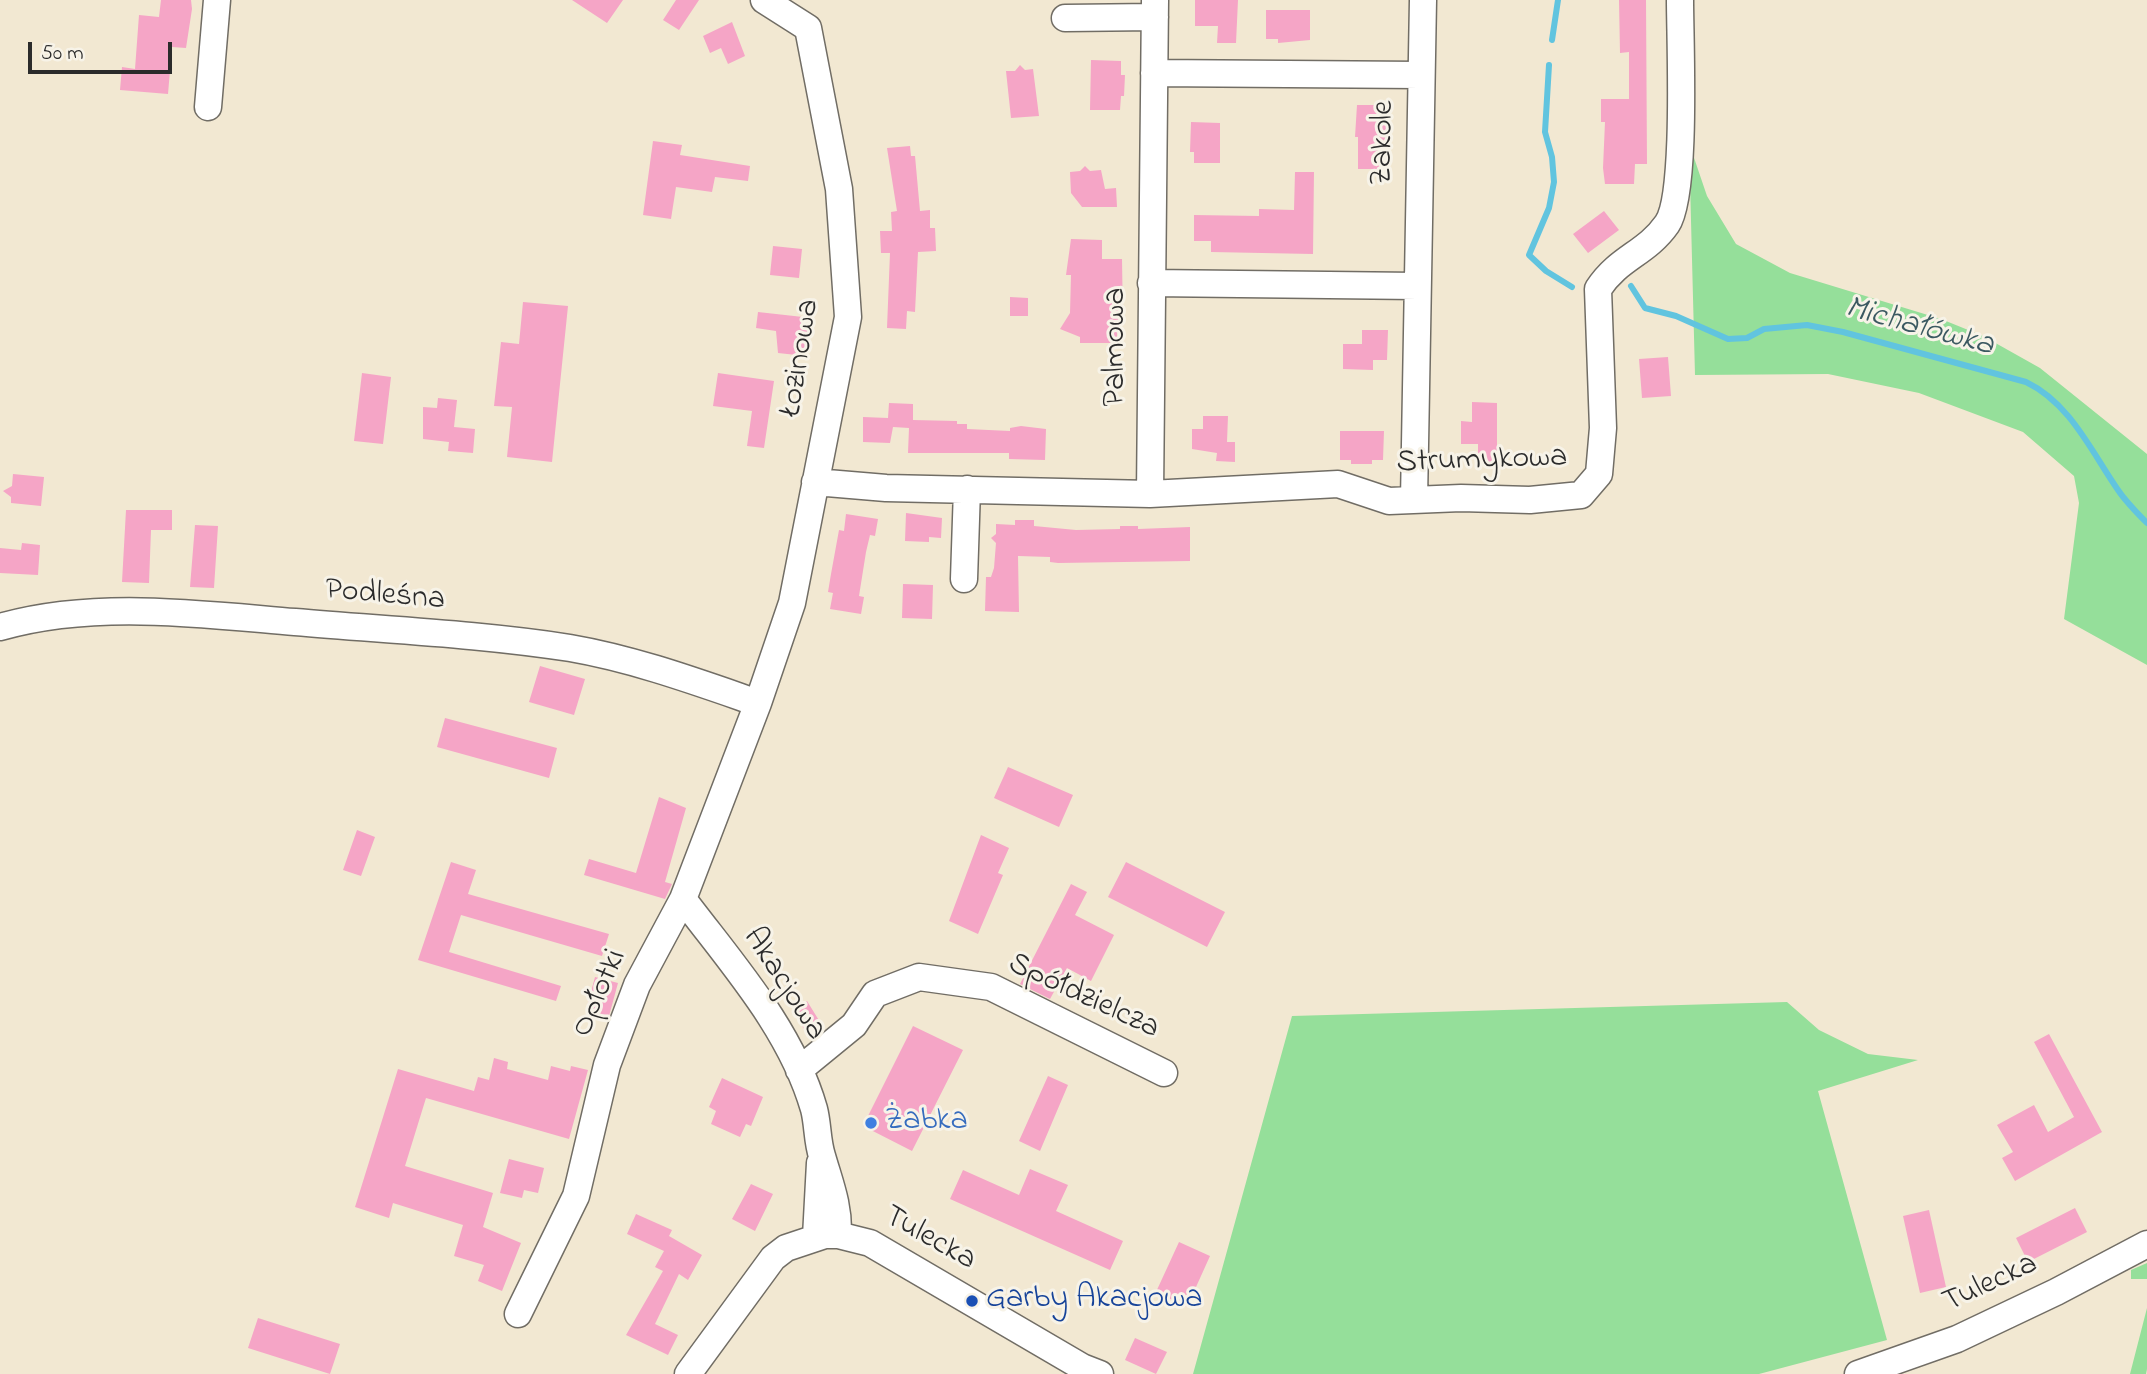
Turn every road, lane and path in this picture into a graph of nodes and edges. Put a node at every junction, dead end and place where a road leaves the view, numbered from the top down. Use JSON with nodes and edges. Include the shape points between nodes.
{"nodes":[{"id":1,"x":217,"y":0,"type":"edge"},
{"id":2,"x":764,"y":0,"type":"edge"},
{"id":3,"x":808,"y":0,"type":"edge"},
{"id":4,"x":1423,"y":0,"type":"edge"},
{"id":5,"x":1680,"y":0,"type":"edge"},
{"id":6,"x":1155,"y":8,"type":"edge"},
{"id":7,"x":1065,"y":18,"type":"dead end"},
{"id":8,"x":808,"y":28,"type":"junction"},
{"id":9,"x":1154,"y":74,"type":"junction"},
{"id":10,"x":1420,"y":75,"type":"junction"},
{"id":11,"x":208,"y":107,"type":"dead end"},
{"id":12,"x":1151,"y":283,"type":"junction"},
{"id":13,"x":1417,"y":286,"type":"junction"},
{"id":14,"x":815,"y":482,"type":"junction"},
{"id":15,"x":967,"y":489,"type":"junction"},
{"id":16,"x":1150,"y":494,"type":"junction"},
{"id":17,"x":1414,"y":500,"type":"junction"},
{"id":18,"x":964,"y":579,"type":"dead end"},
{"id":19,"x":0,"y":627,"type":"edge"},
{"id":20,"x":758,"y":703,"type":"junction"},
{"id":21,"x":683,"y":900,"type":"junction"},
{"id":22,"x":799,"y":1070,"type":"junction"},
{"id":23,"x":1164,"y":1073,"type":"dead end"},
{"id":24,"x":827,"y":1236,"type":"junction"},
{"id":25,"x":2147,"y":1244,"type":"edge"},
{"id":26,"x":518,"y":1314,"type":"dead end"},
{"id":27,"x":1087,"y":1372,"type":"edge"},
{"id":28,"x":688,"y":1374,"type":"edge"},
{"id":29,"x":1858,"y":1374,"type":"edge"}],
"edges":[{"from":1,"to":11,"type":"street"},
{"from":2,"to":8,"type":"street"},
{"from":3,"to":8,"type":"street","name":"Łozinowa"},
{"from":4,"to":10,"type":"street","name":"Zakole"},
{"from":5,"to":17,"type":"street","name":"Strumykowa","via":[[1678,174],[1669,221],[1649,246],[1611,270],[1598,289],[1599,474],[1581,495]]},
{"from":6,"to":7,"type":"street","name":"Palmowa"},
{"from":6,"to":9,"type":"street","name":"Palmowa"},
{"from":8,"to":14,"type":"street","name":"Łozinowa","via":[[839,189],[848,317]]},
{"from":9,"to":10,"type":"street"},
{"from":9,"to":12,"type":"street","name":"Palmowa"},
{"from":10,"to":13,"type":"street","name":"Zakole"},
{"from":12,"to":13,"type":"street"},
{"from":12,"to":16,"type":"street","name":"Palmowa"},
{"from":13,"to":17,"type":"street","name":"Zakole"},
{"from":14,"to":15,"type":"street"},
{"from":14,"to":20,"type":"street","name":"Łozinowa","via":[[792,603]]},
{"from":15,"to":16,"type":"street"},
{"from":15,"to":18,"type":"street"},
{"from":16,"to":17,"type":"street","name":"Strumykowa","via":[[1338,484],[1389,501]]},
{"from":19,"to":20,"type":"street","name":"Podleśna","via":[[76,613],[158,613],[571,648],[670,673]]},
{"from":20,"to":21,"type":"street","name":"Opłotki"},
{"from":21,"to":22,"type":"street","name":"Akacjowa","via":[[766,1010]]},
{"from":21,"to":26,"type":"street","name":"Opłotki","via":[[633,997],[607,1065],[576,1196]]},
{"from":22,"to":23,"type":"street","name":"Spółdzielcza","via":[[854,1025],[875,994],[919,976],[991,988]]},
{"from":22,"to":24,"type":"street","name":"Akacjowa","via":[[814,1108],[821,1154],[839,1214]]},
{"from":24,"to":27,"type":"street","name":"Tulecka","via":[[870,1243]]},
{"from":24,"to":28,"type":"street","via":[[786,1248],[773,1258]]},
{"from":25,"to":29,"type":"street","name":"Tulecka","via":[[1957,1339]]}]}
